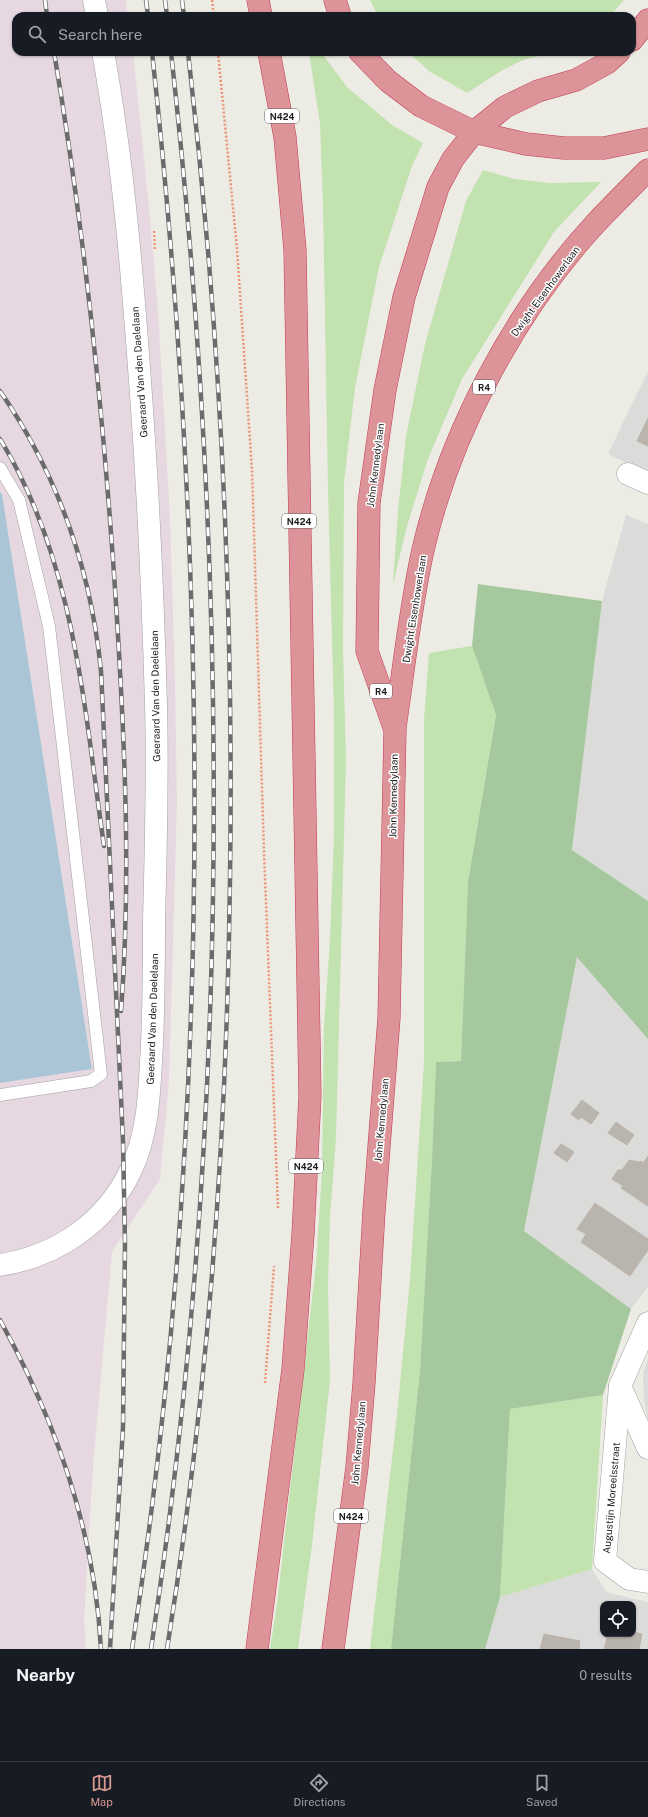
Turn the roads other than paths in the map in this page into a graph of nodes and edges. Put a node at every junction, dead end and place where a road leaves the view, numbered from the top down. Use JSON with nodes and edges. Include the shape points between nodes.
{"nodes":[{"id":1,"x":94,"y":0,"type":"edge"},
{"id":2,"x":258,"y":0,"type":"edge"},
{"id":3,"x":335,"y":0,"type":"edge"},
{"id":4,"x":96,"y":12,"type":"edge"},
{"id":5,"x":261,"y":12,"type":"edge"},
{"id":6,"x":339,"y":12,"type":"edge"},
{"id":7,"x":648,"y":20,"type":"edge"},
{"id":8,"x":636,"y":35,"type":"edge"},
{"id":9,"x":105,"y":56,"type":"edge"},
{"id":10,"x":271,"y":56,"type":"edge"},
{"id":11,"x":364,"y":56,"type":"edge"},
{"id":12,"x":615,"y":56,"type":"edge"},
{"id":13,"x":474,"y":132,"type":"junction"},
{"id":14,"x":648,"y":139,"type":"edge"},
{"id":15,"x":648,"y":170,"type":"edge"},
{"id":16,"x":0,"y":468,"type":"edge"},
{"id":17,"x":628,"y":474,"type":"dead end"},
{"id":18,"x":648,"y":483,"type":"edge"},
{"id":19,"x":395,"y":730,"type":"junction"},
{"id":20,"x":0,"y":1095,"type":"edge"},
{"id":21,"x":0,"y":1265,"type":"edge"},
{"id":22,"x":648,"y":1323,"type":"edge"},
{"id":23,"x":620,"y":1386,"type":"junction"},
{"id":24,"x":648,"y":1448,"type":"edge"},
{"id":25,"x":648,"y":1582,"type":"edge"},
{"id":26,"x":257,"y":1649,"type":"edge"},
{"id":27,"x":333,"y":1649,"type":"edge"}],
"edges":[{"from":1,"to":4,"type":"street"},
{"from":2,"to":5,"type":"highway"},
{"from":3,"to":6,"type":"highway"},
{"from":7,"to":8,"type":"highway"},
{"from":9,"to":21,"type":"street","name":"Geeraard Van den Daelelaan","via":[[114,108],[130,242],[148,492],[157,787],[152,1038],[147,1119],[130,1171],[111,1202],[94,1221],[76,1236],[52,1250],[30,1259]]},
{"from":10,"to":26,"type":"highway","number":"N424","via":[[285,137],[295,250],[310,1096],[293,1369]]},
{"from":11,"to":13,"type":"highway","via":[[388,81],[421,106]]},
{"from":12,"to":13,"type":"highway","name":"John Kennedylaan","number":"R4","via":[[576,80],[538,91],[505,107]]},
{"from":13,"to":14,"type":"highway","via":[[526,144],[564,148],[604,148]]},
{"from":13,"to":19,"type":"highway","name":"John Kennedylaan","number":"R4","via":[[453,159],[438,187],[404,297],[385,390],[369,503],[367,651]]},
{"from":15,"to":19,"type":"highway","name":"Dwight Eisenhowerlaan","number":"R4","via":[[594,225],[529,309],[501,354],[465,426],[440,487],[423,549]]},
{"from":16,"to":20,"type":"lane","via":[[19,500],[49,626],[101,1074],[91,1081]]},
{"from":17,"to":18,"type":"street"},
{"from":19,"to":27,"type":"highway","name":"John Kennedylaan","number":"N424","via":[[390,1018],[357,1467]]},
{"from":22,"to":23,"type":"street","name":"Augustijn Moreelsstraat"},
{"from":23,"to":24,"type":"street"},
{"from":23,"to":25,"type":"street","name":"Augustijn Moreelsstraat","via":[[605,1561],[629,1579]]}]}
